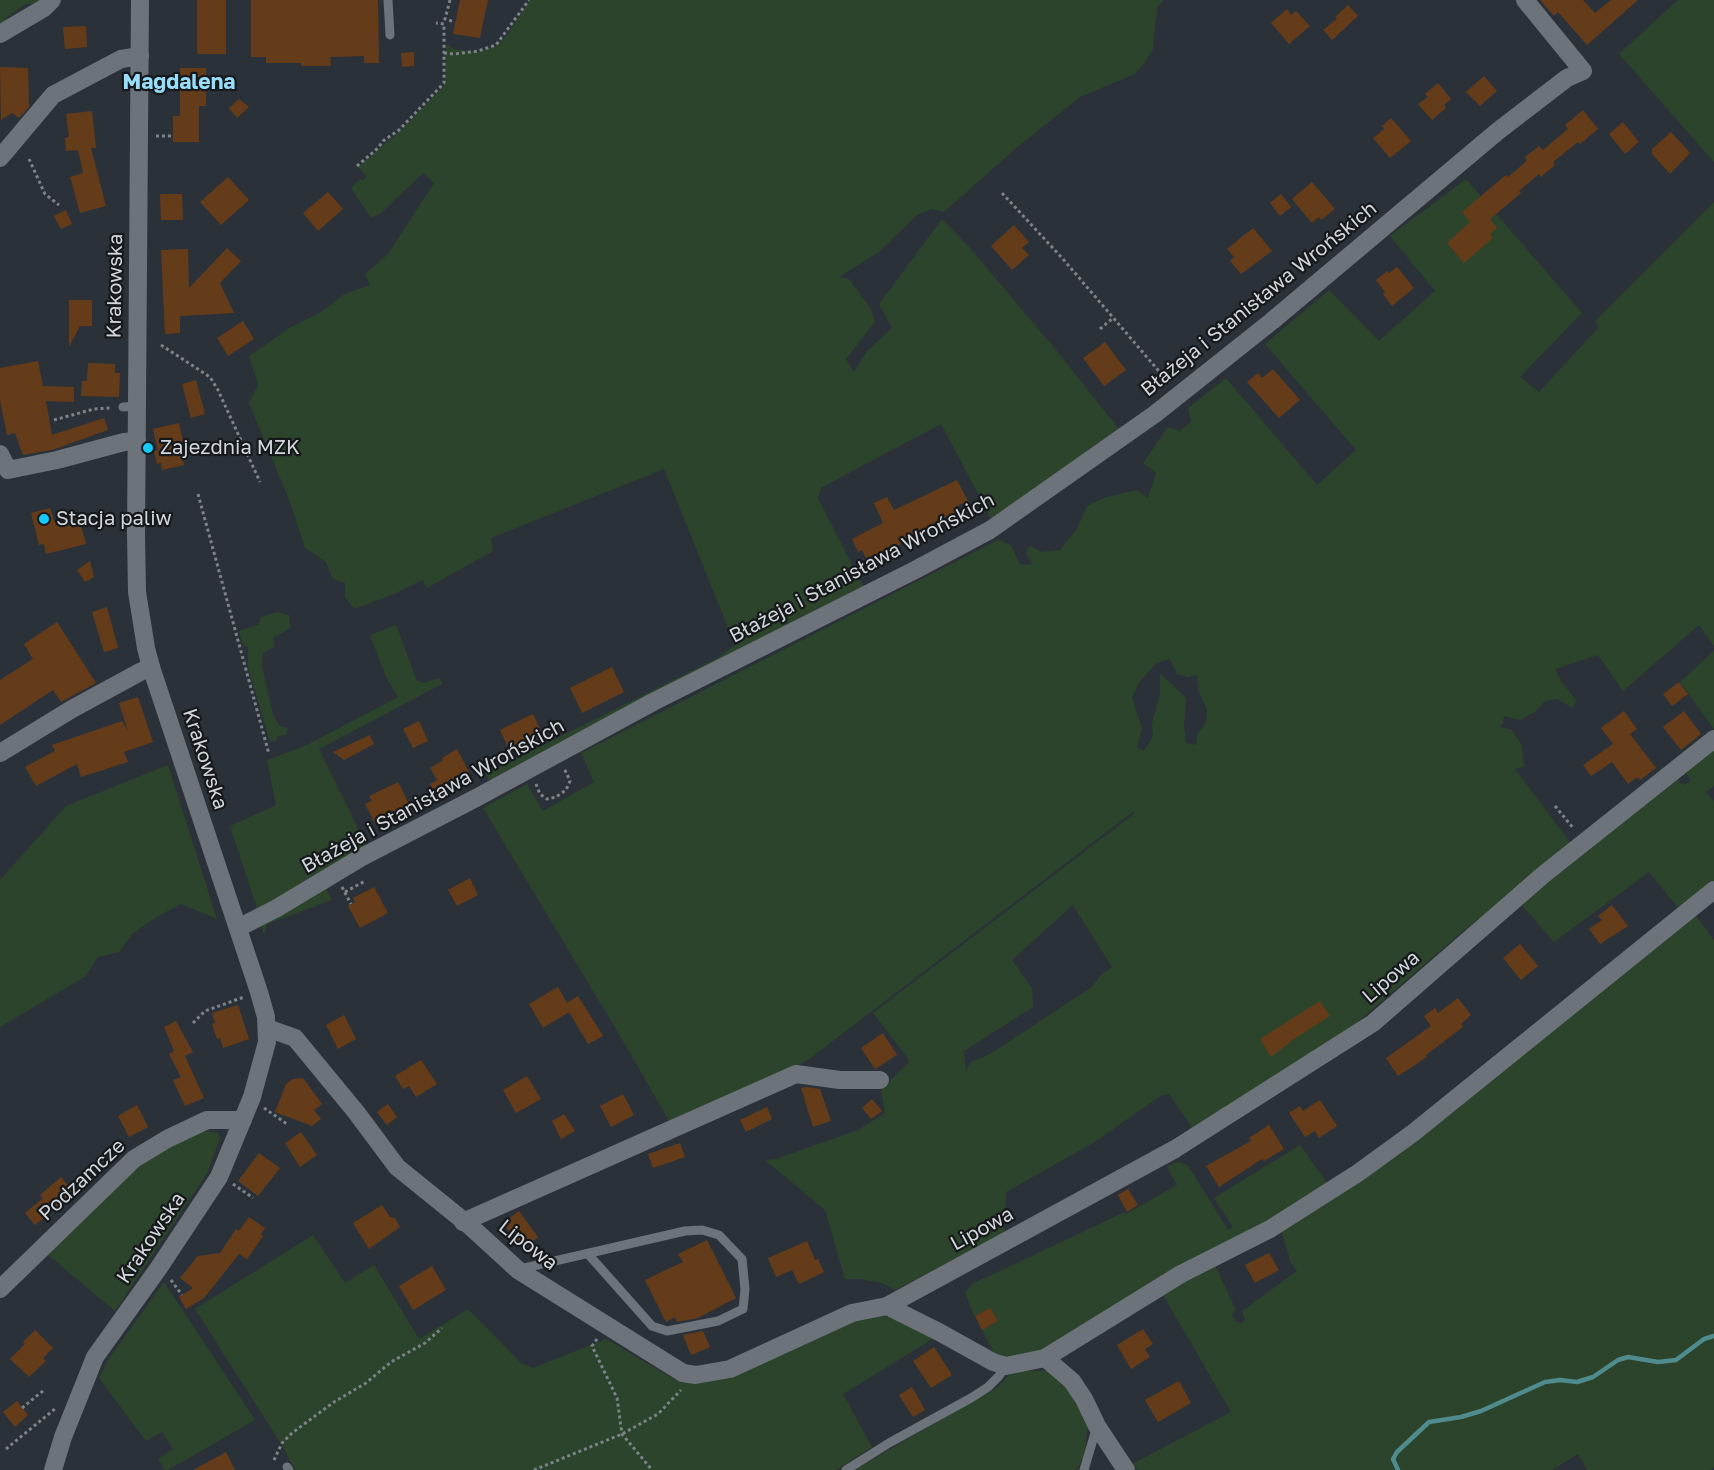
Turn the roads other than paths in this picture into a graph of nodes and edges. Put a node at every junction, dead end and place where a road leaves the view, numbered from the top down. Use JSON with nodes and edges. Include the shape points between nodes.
{"nodes":[{"id":1,"x":52,"y":0,"type":"edge"},
{"id":2,"x":140,"y":0,"type":"edge"},
{"id":3,"x":388,"y":0,"type":"edge"},
{"id":4,"x":1525,"y":0,"type":"edge"},
{"id":5,"x":0,"y":34,"type":"edge"},
{"id":6,"x":390,"y":35,"type":"dead end"},
{"id":7,"x":140,"y":56,"type":"junction"},
{"id":8,"x":0,"y":158,"type":"edge"},
{"id":9,"x":137,"y":441,"type":"junction"},
{"id":10,"x":3,"y":465,"type":"edge"},
{"id":11,"x":151,"y":668,"type":"junction"},
{"id":12,"x":1714,"y":739,"type":"edge"},
{"id":13,"x":0,"y":753,"type":"edge"},
{"id":14,"x":1714,"y":890,"type":"edge"},
{"id":15,"x":237,"y":928,"type":"junction"},
{"id":16,"x":267,"y":1028,"type":"junction"},
{"id":17,"x":880,"y":1080,"type":"dead end"},
{"id":18,"x":243,"y":1120,"type":"junction"},
{"id":19,"x":464,"y":1222,"type":"junction"},
{"id":20,"x":588,"y":1254,"type":"junction"},
{"id":21,"x":518,"y":1270,"type":"junction"},
{"id":22,"x":0,"y":1289,"type":"edge"},
{"id":23,"x":887,"y":1306,"type":"junction"},
{"id":24,"x":1045,"y":1358,"type":"junction"},
{"id":25,"x":1006,"y":1366,"type":"junction"},
{"id":26,"x":1097,"y":1426,"type":"junction"},
{"id":27,"x":53,"y":1470,"type":"edge"},
{"id":28,"x":846,"y":1470,"type":"edge"},
{"id":29,"x":1084,"y":1470,"type":"edge"},
{"id":30,"x":1126,"y":1470,"type":"edge"}],
"edges":[{"from":1,"to":5,"type":"street"},
{"from":2,"to":7,"type":"street","name":"Krakowska"},
{"from":3,"to":6,"type":"lane"},
{"from":4,"to":15,"type":"street","name":"Błażeja i Stanisława Wrońskich","via":[[1583,71],[1567,78],[1498,131],[1179,394],[990,530],[653,702]]},
{"from":7,"to":8,"type":"street","via":[[122,59],[53,95]]},
{"from":7,"to":9,"type":"street","name":"Krakowska","via":[[130,407]]},
{"from":9,"to":10,"type":"street","via":[[57,460]]},
{"from":9,"to":11,"type":"street","name":"Krakowska","via":[[137,592]]},
{"from":11,"to":13,"type":"street"},
{"from":11,"to":15,"type":"street","name":"Krakowska"},
{"from":12,"to":23,"type":"street","name":"Lipowa","via":[[1543,875],[1373,1023],[1184,1148]]},
{"from":14,"to":24,"type":"street","via":[[1358,1173],[1270,1229],[1172,1280]]},
{"from":15,"to":16,"type":"street","name":"Krakowska"},
{"from":16,"to":18,"type":"street","name":"Krakowska","via":[[264,1055]]},
{"from":16,"to":19,"type":"street","name":"Lipowa","via":[[295,1038],[397,1167]]},
{"from":17,"to":19,"type":"street","via":[[796,1074]]},
{"from":18,"to":22,"type":"street","name":"Podzamcze","via":[[207,1120],[134,1159]]},
{"from":18,"to":27,"type":"street","name":"Krakowska","via":[[219,1177],[95,1357]]},
{"from":19,"to":21,"type":"street","name":"Lipowa"},
{"from":20,"to":20,"type":"lane","via":[[685,1231],[719,1235],[742,1259],[746,1289],[743,1309],[718,1321],[667,1331],[652,1326]]},
{"from":20,"to":21,"type":"lane"},
{"from":21,"to":23,"type":"street","name":"Lipowa","via":[[683,1372],[696,1375],[730,1369],[852,1313]]},
{"from":23,"to":25,"type":"street"},
{"from":24,"to":25,"type":"street"},
{"from":24,"to":26,"type":"street","via":[[1072,1381]]},
{"from":25,"to":28,"type":"lane","via":[[972,1398]]},
{"from":26,"to":29,"type":"lane"},
{"from":26,"to":30,"type":"street"}]}
